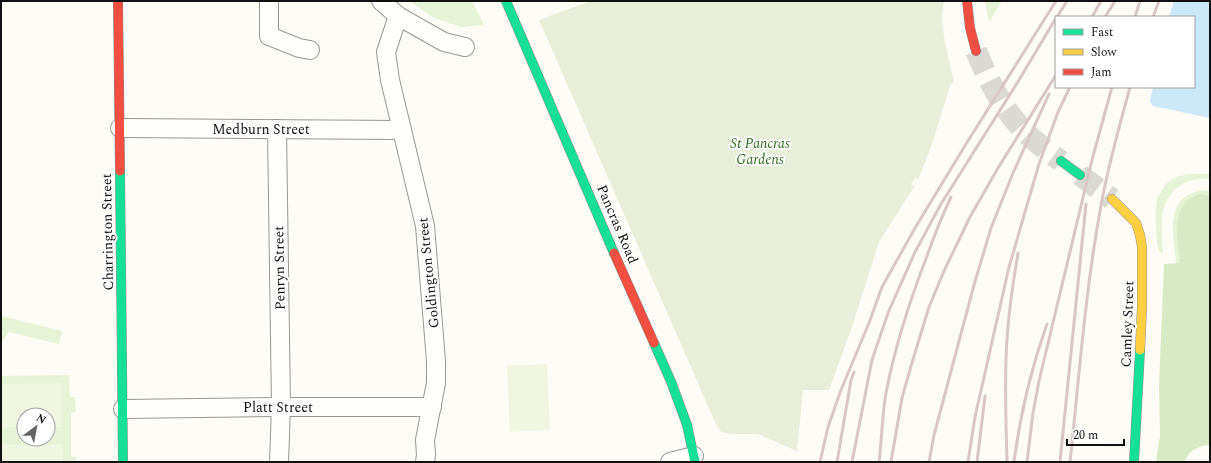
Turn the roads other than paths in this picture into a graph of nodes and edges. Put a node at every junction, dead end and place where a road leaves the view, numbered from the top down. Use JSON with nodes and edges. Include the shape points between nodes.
{"nodes":[{"id":1,"x":118,"y":1,"type":"edge"},
{"id":2,"x":269,"y":1,"type":"edge"},
{"id":3,"x":381,"y":1,"type":"edge"},
{"id":4,"x":506,"y":1,"type":"edge"},
{"id":5,"x":967,"y":1,"type":"edge"},
{"id":6,"x":398,"y":16,"type":"junction"},
{"id":7,"x":465,"y":47,"type":"dead end"},
{"id":8,"x":310,"y":50,"type":"dead end"},
{"id":9,"x":976,"y":51,"type":"tunnel mouth"},
{"id":10,"x":120,"y":128,"type":"junction"},
{"id":11,"x":277,"y":129,"type":"junction"},
{"id":12,"x":402,"y":130,"type":"junction"},
{"id":13,"x":1061,"y":161,"type":"tunnel mouth"},
{"id":14,"x":1080,"y":175,"type":"tunnel mouth"},
{"id":15,"x":1112,"y":199,"type":"tunnel mouth"},
{"id":16,"x":281,"y":407,"type":"junction"},
{"id":17,"x":432,"y":407,"type":"junction"},
{"id":18,"x":123,"y":409,"type":"junction"},
{"id":19,"x":695,"y":459,"type":"edge"},
{"id":20,"x":123,"y":462,"type":"edge"},
{"id":21,"x":279,"y":462,"type":"edge"},
{"id":22,"x":425,"y":462,"type":"edge"},
{"id":23,"x":670,"y":462,"type":"edge"},
{"id":24,"x":1134,"y":462,"type":"edge"}],
"edges":[{"from":1,"to":10,"type":"street","name":"Charrington Street"},
{"from":2,"to":8,"type":"street","via":[[269,36]]},
{"from":3,"to":6,"type":"street"},
{"from":4,"to":19,"type":"street","name":"Pancras Road","via":[[672,384],[687,425]]},
{"from":5,"to":9,"type":"street"},
{"from":6,"to":7,"type":"street","via":[[444,42]]},
{"from":6,"to":12,"type":"street","name":"Goldington Street","via":[[386,52]]},
{"from":10,"to":11,"type":"street","name":"Medburn Street"},
{"from":10,"to":18,"type":"street","name":"Charrington Street"},
{"from":11,"to":12,"type":"street","name":"Medburn Street"},
{"from":11,"to":16,"type":"street","name":"Penryn Street"},
{"from":12,"to":17,"type":"street","name":"Goldington Street","via":[[425,226],[436,367]]},
{"from":13,"to":14,"type":"street"},
{"from":15,"to":24,"type":"street","name":"Camley Street","via":[[1136,223],[1142,247],[1142,307]]},
{"from":16,"to":17,"type":"street","name":"Platt Street"},
{"from":16,"to":18,"type":"street","name":"Platt Street"},
{"from":16,"to":21,"type":"street","name":"Penryn Street"},
{"from":17,"to":22,"type":"street","name":"Goldington Street","via":[[425,440]]},
{"from":18,"to":20,"type":"street","name":"Charrington Street"},
{"from":19,"to":23,"type":"street"}]}
